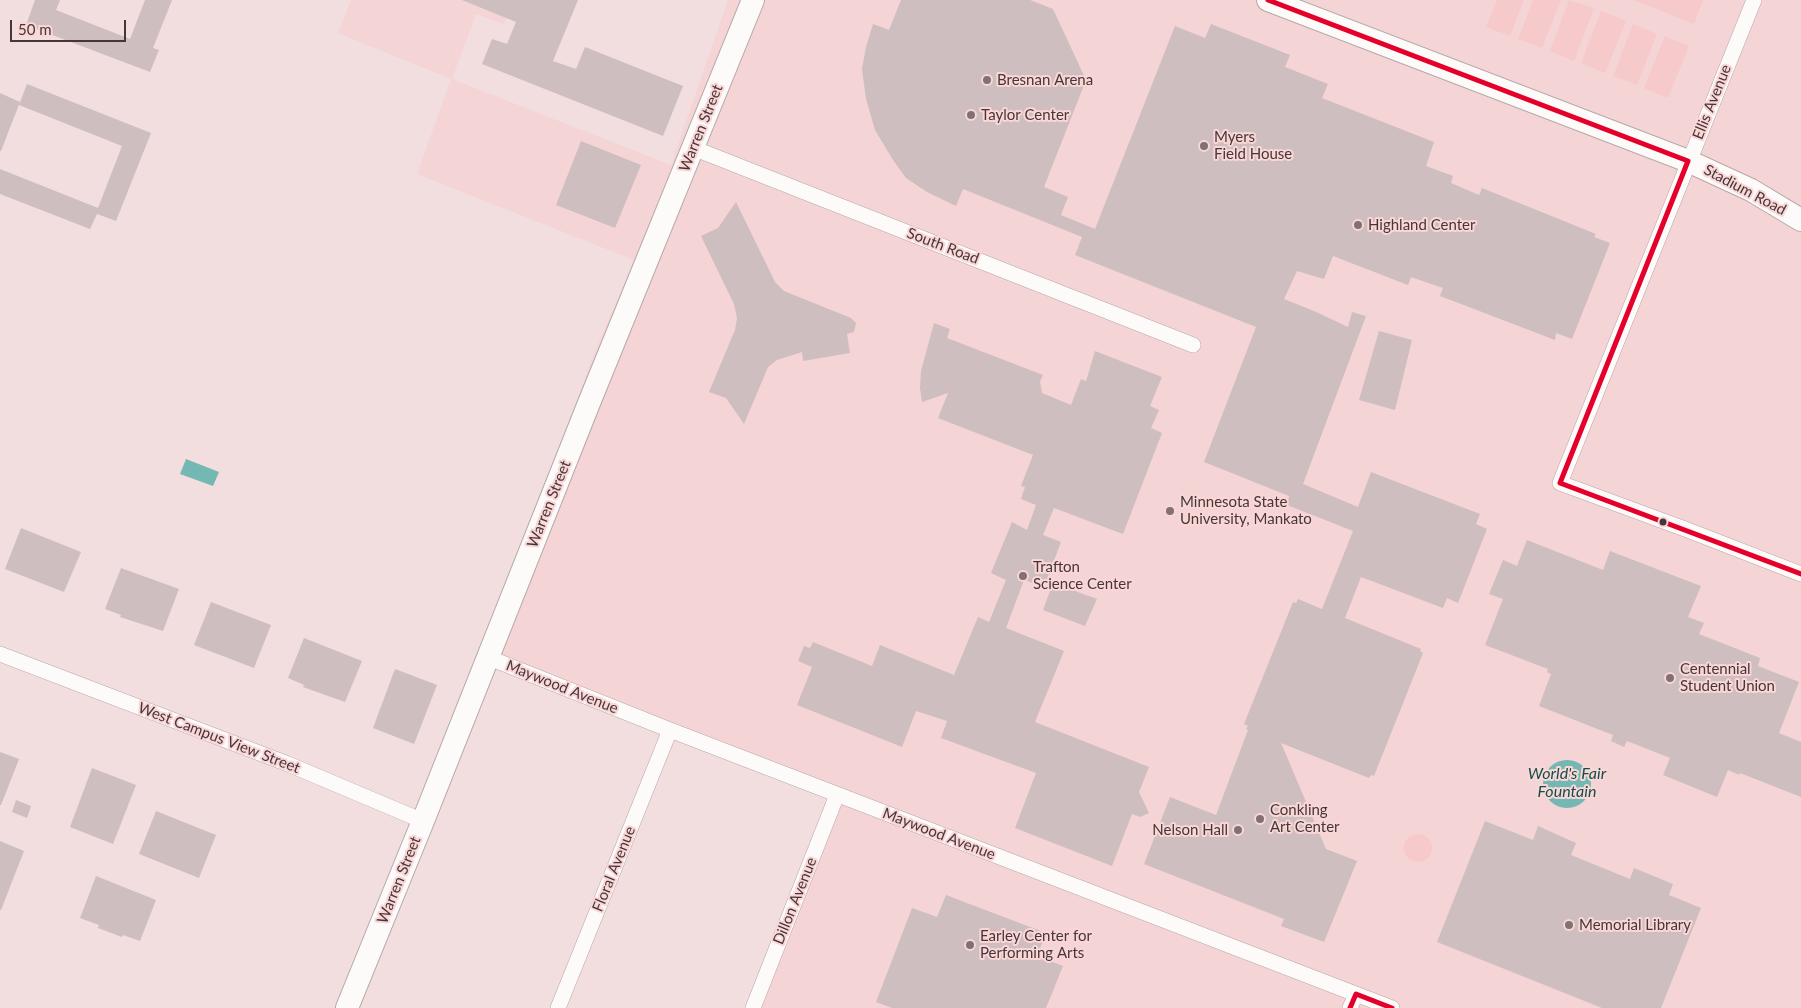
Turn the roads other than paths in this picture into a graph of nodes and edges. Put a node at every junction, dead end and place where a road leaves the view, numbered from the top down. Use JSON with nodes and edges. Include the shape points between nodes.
{"nodes":[{"id":1,"x":753,"y":0,"type":"edge"},
{"id":2,"x":1268,"y":0,"type":"edge"},
{"id":3,"x":1754,"y":0,"type":"edge"},
{"id":4,"x":693,"y":148,"type":"junction"},
{"id":5,"x":1688,"y":161,"type":"junction"},
{"id":6,"x":1801,"y":220,"type":"edge"},
{"id":7,"x":1194,"y":345,"type":"dead end"},
{"id":8,"x":1801,"y":574,"type":"edge"},
{"id":9,"x":6,"y":656,"type":"edge"},
{"id":10,"x":488,"y":657,"type":"junction"},
{"id":11,"x":670,"y":730,"type":"junction"},
{"id":12,"x":837,"y":795,"type":"junction"},
{"id":13,"x":424,"y":821,"type":"junction"},
{"id":14,"x":1356,"y":994,"type":"junction"},
{"id":15,"x":347,"y":1008,"type":"edge"},
{"id":16,"x":558,"y":1008,"type":"edge"},
{"id":17,"x":753,"y":1008,"type":"edge"},
{"id":18,"x":1350,"y":1008,"type":"edge"},
{"id":19,"x":1392,"y":1008,"type":"edge"}],
"edges":[{"from":1,"to":4,"type":"street","name":"Warren Street"},
{"from":2,"to":5,"type":"street","name":"Stadium Road"},
{"from":3,"to":5,"type":"street","name":"Ellis Avenue"},
{"from":4,"to":7,"type":"street","name":"South Road"},
{"from":4,"to":10,"type":"street","name":"Warren Street"},
{"from":5,"to":6,"type":"street","name":"Stadium Road","via":[[1751,190]]},
{"from":5,"to":8,"type":"street","name":"Ellis Avenue","via":[[1560,483]]},
{"from":9,"to":13,"type":"street","name":"West Campus View Street","via":[[288,764]]},
{"from":10,"to":11,"type":"street","name":"Maywood Avenue"},
{"from":10,"to":13,"type":"street","name":"Warren Street"},
{"from":11,"to":12,"type":"street","name":"Maywood Avenue"},
{"from":11,"to":16,"type":"street","name":"Floral Avenue"},
{"from":12,"to":14,"type":"street","name":"Maywood Avenue"},
{"from":12,"to":17,"type":"street","name":"Dillon Avenue"},
{"from":13,"to":15,"type":"street","name":"Warren Street"},
{"from":14,"to":18,"type":"street"},
{"from":14,"to":19,"type":"street","name":"Maywood Avenue"}]}
